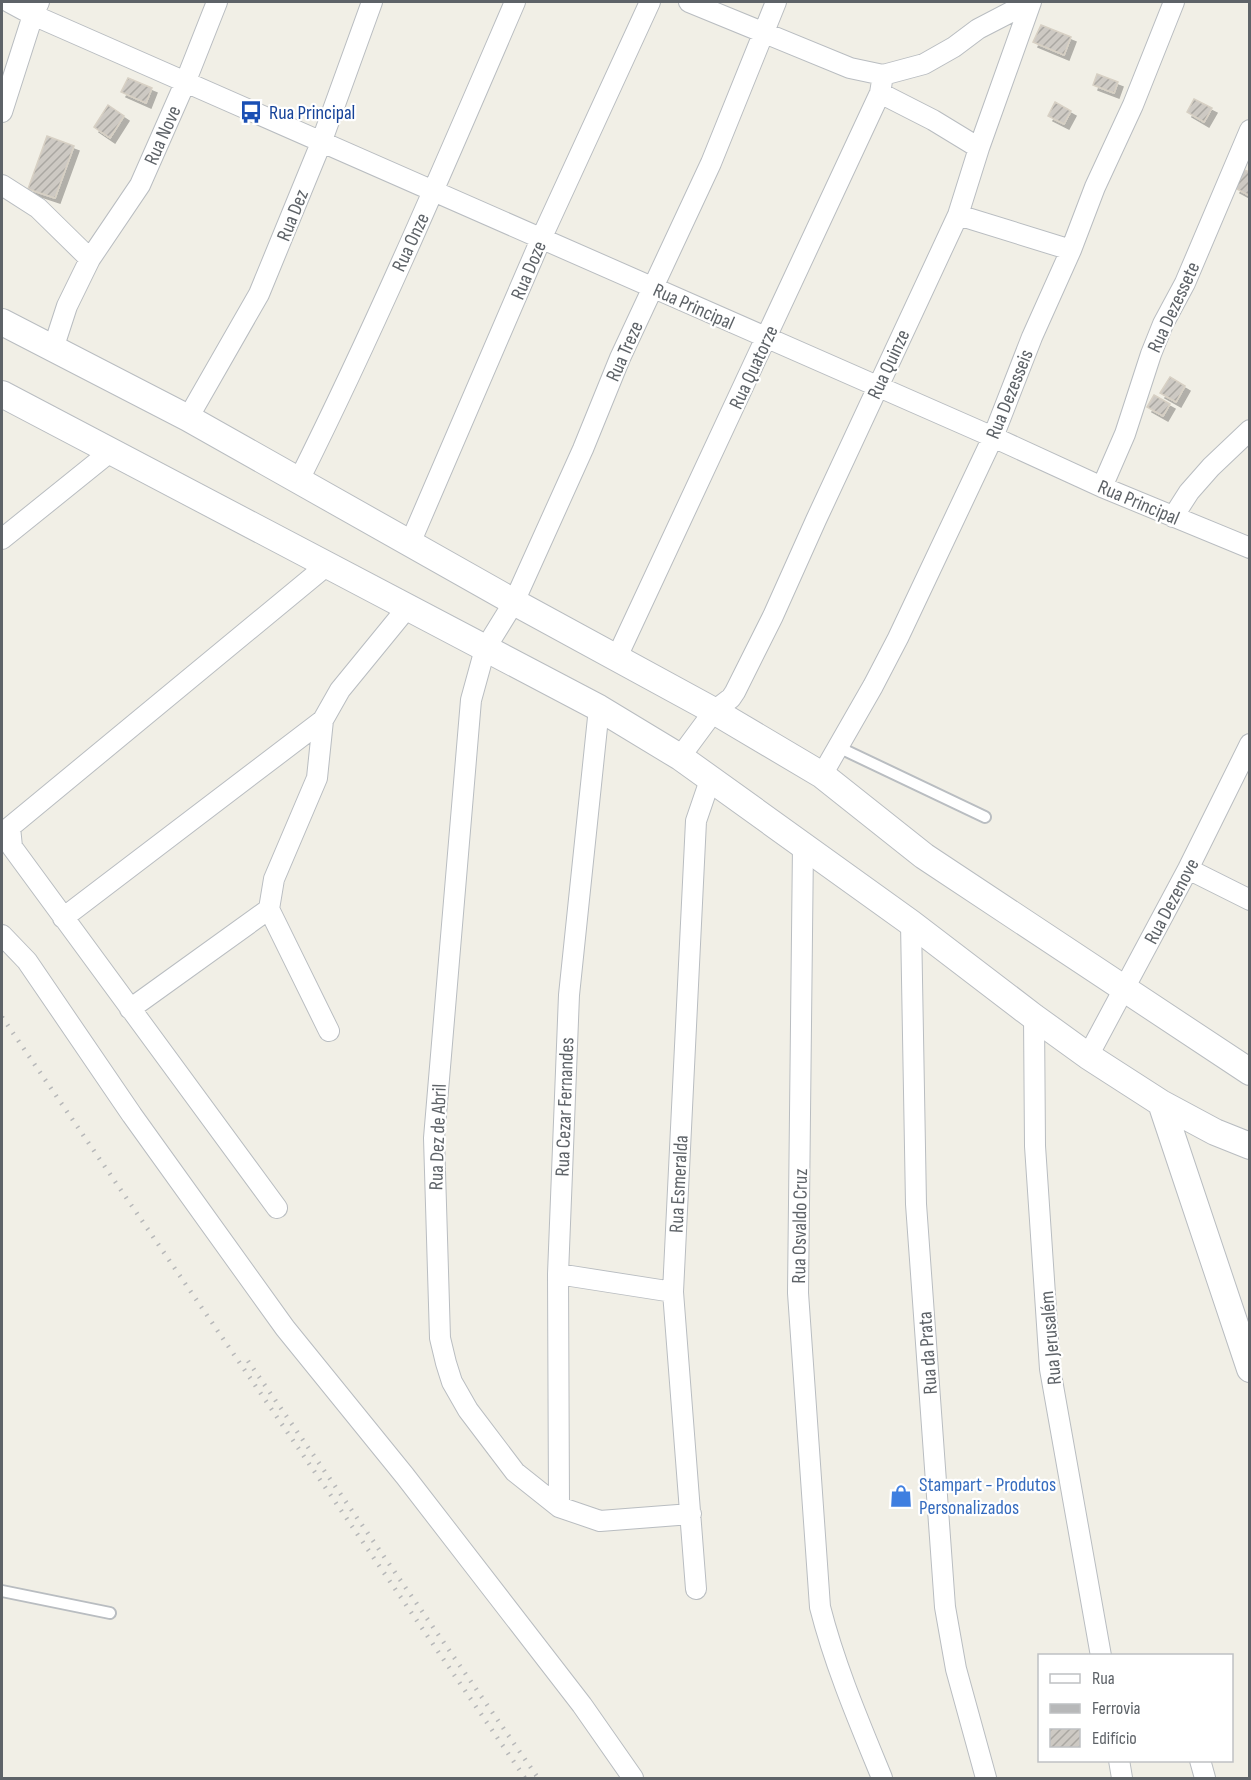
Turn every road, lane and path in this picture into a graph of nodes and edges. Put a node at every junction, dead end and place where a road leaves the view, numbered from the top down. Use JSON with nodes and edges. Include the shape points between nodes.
{"nodes":[{"id":1,"x":9,"y":2,"type":"edge"},
{"id":2,"x":217,"y":2,"type":"edge"},
{"id":3,"x":372,"y":2,"type":"edge"},
{"id":4,"x":515,"y":2,"type":"edge"},
{"id":5,"x":650,"y":2,"type":"edge"},
{"id":6,"x":690,"y":2,"type":"edge"},
{"id":7,"x":776,"y":2,"type":"edge"},
{"id":8,"x":1030,"y":2,"type":"edge"},
{"id":9,"x":1174,"y":2,"type":"edge"},
{"id":10,"x":36,"y":8,"type":"edge"},
{"id":11,"x":764,"y":33,"type":"junction"},
{"id":12,"x":186,"y":83,"type":"junction"},
{"id":13,"x":882,"y":84,"type":"junction"},
{"id":14,"x":2,"y":112,"type":"edge"},
{"id":15,"x":1250,"y":130,"type":"edge"},
{"id":16,"x":321,"y":143,"type":"junction"},
{"id":17,"x":979,"y":148,"type":"junction"},
{"id":18,"x":2,"y":185,"type":"edge"},
{"id":19,"x":434,"y":192,"type":"junction"},
{"id":20,"x":958,"y":215,"type":"junction"},
{"id":21,"x":541,"y":239,"type":"junction"},
{"id":22,"x":1071,"y":250,"type":"junction"},
{"id":23,"x":90,"y":259,"type":"junction"},
{"id":24,"x":652,"y":288,"type":"junction"},
{"id":25,"x":2,"y":322,"type":"edge"},
{"id":26,"x":767,"y":338,"type":"junction"},
{"id":27,"x":53,"y":350,"type":"junction"},
{"id":28,"x":878,"y":387,"type":"junction"},
{"id":29,"x":3,"y":397,"type":"edge"},
{"id":30,"x":188,"y":417,"type":"junction"},
{"id":31,"x":1250,"y":430,"type":"edge"},
{"id":32,"x":993,"y":437,"type":"junction"},
{"id":33,"x":110,"y":452,"type":"junction"},
{"id":34,"x":299,"y":480,"type":"junction"},
{"id":35,"x":1102,"y":487,"type":"junction"},
{"id":36,"x":1173,"y":517,"type":"junction"},
{"id":37,"x":2,"y":540,"type":"edge"},
{"id":38,"x":411,"y":542,"type":"junction"},
{"id":39,"x":1250,"y":549,"type":"edge"},
{"id":40,"x":326,"y":566,"type":"junction"},
{"id":41,"x":514,"y":602,"type":"junction"},
{"id":42,"x":407,"y":608,"type":"junction"},
{"id":43,"x":484,"y":649,"type":"junction"},
{"id":44,"x":617,"y":657,"type":"junction"},
{"id":45,"x":599,"y":708,"type":"junction"},
{"id":46,"x":714,"y":711,"type":"junction"},
{"id":47,"x":323,"y":720,"type":"junction"},
{"id":48,"x":1250,"y":744,"type":"edge"},
{"id":49,"x":838,"y":747,"type":"junction"},
{"id":50,"x":680,"y":757,"type":"junction"},
{"id":51,"x":822,"y":775,"type":"junction"},
{"id":52,"x":710,"y":780,"type":"junction"},
{"id":53,"x":985,"y":817,"type":"dead end"},
{"id":54,"x":803,"y":845,"type":"junction"},
{"id":55,"x":1188,"y":869,"type":"junction"},
{"id":56,"x":1250,"y":900,"type":"edge"},
{"id":57,"x":269,"y":909,"type":"junction"},
{"id":58,"x":63,"y":918,"type":"junction"},
{"id":59,"x":912,"y":923,"type":"junction"},
{"id":60,"x":2,"y":934,"type":"edge"},
{"id":61,"x":1125,"y":988,"type":"junction"},
{"id":62,"x":130,"y":1009,"type":"junction"},
{"id":63,"x":1034,"y":1017,"type":"junction"},
{"id":64,"x":329,"y":1031,"type":"dead end"},
{"id":65,"x":1088,"y":1056,"type":"junction"},
{"id":66,"x":1250,"y":1072,"type":"edge"},
{"id":67,"x":1161,"y":1103,"type":"junction"},
{"id":68,"x":1250,"y":1146,"type":"edge"},
{"id":69,"x":277,"y":1208,"type":"dead end"},
{"id":70,"x":558,"y":1274,"type":"junction"},
{"id":71,"x":673,"y":1292,"type":"junction"},
{"id":72,"x":1250,"y":1369,"type":"edge"},
{"id":73,"x":559,"y":1507,"type":"junction"},
{"id":74,"x":691,"y":1514,"type":"junction"},
{"id":75,"x":696,"y":1589,"type":"dead end"},
{"id":76,"x":2,"y":1591,"type":"edge"},
{"id":77,"x":110,"y":1613,"type":"dead end"},
{"id":78,"x":1101,"y":1654,"type":"edge"},
{"id":79,"x":1119,"y":1762,"type":"edge"},
{"id":80,"x":1200,"y":1762,"type":"edge"},
{"id":81,"x":633,"y":1779,"type":"edge"},
{"id":82,"x":882,"y":1779,"type":"edge"},
{"id":83,"x":986,"y":1779,"type":"edge"},
{"id":84,"x":1122,"y":1779,"type":"edge"},
{"id":85,"x":1205,"y":1779,"type":"edge"}],
"edges":[{"from":1,"to":10,"type":"street","name":"Rua Principal"},
{"from":2,"to":12,"type":"street","name":"Rua Nove"},
{"from":3,"to":16,"type":"street","name":"Rua Dez"},
{"from":4,"to":19,"type":"street","name":"Rua Onze"},
{"from":5,"to":21,"type":"street","name":"Rua Doze"},
{"from":6,"to":11,"type":"street"},
{"from":7,"to":11,"type":"street","name":"Rua Treze"},
{"from":8,"to":13,"type":"street"},
{"from":8,"to":17,"type":"street","name":"Rua Quinze"},
{"from":9,"to":22,"type":"street","name":"Rua Dezesseis"},
{"from":10,"to":12,"type":"street","name":"Rua Principal"},
{"from":10,"to":14,"type":"street"},
{"from":11,"to":13,"type":"street"},
{"from":11,"to":24,"type":"street","name":"Rua Treze","via":[[711,163]]},
{"from":12,"to":16,"type":"street","name":"Rua Principal"},
{"from":12,"to":23,"type":"street","name":"Rua Nove","via":[[140,185]]},
{"from":13,"to":17,"type":"street"},
{"from":13,"to":26,"type":"street","name":"Rua Quatorze"},
{"from":15,"to":35,"type":"street","name":"Rua Dezessete","via":[[1185,283],[1163,324]]},
{"from":16,"to":19,"type":"street","name":"Rua Principal"},
{"from":16,"to":30,"type":"street","name":"Rua Dez","via":[[259,294]]},
{"from":17,"to":20,"type":"street","name":"Rua Quinze"},
{"from":18,"to":23,"type":"street","via":[[38,208]]},
{"from":19,"to":21,"type":"street","name":"Rua Principal"},
{"from":19,"to":34,"type":"street","name":"Rua Onze"},
{"from":20,"to":22,"type":"street"},
{"from":20,"to":28,"type":"street","name":"Rua Quinze"},
{"from":21,"to":24,"type":"street","name":"Rua Principal"},
{"from":21,"to":38,"type":"street","name":"Rua Doze"},
{"from":22,"to":32,"type":"street","name":"Rua Dezesseis"},
{"from":23,"to":27,"type":"street","name":"Rua Nove","via":[[67,306]]},
{"from":24,"to":26,"type":"street","name":"Rua Principal"},
{"from":24,"to":41,"type":"street","name":"Rua Treze"},
{"from":25,"to":27,"type":"street"},
{"from":26,"to":28,"type":"street","name":"Rua Principal"},
{"from":26,"to":44,"type":"street","name":"Rua Quatorze"},
{"from":27,"to":30,"type":"street"},
{"from":28,"to":32,"type":"street","name":"Rua Principal"},
{"from":28,"to":46,"type":"street","name":"Rua Quinze","via":[[751,661],[731,698]]},
{"from":29,"to":33,"type":"street"},
{"from":30,"to":34,"type":"street"},
{"from":31,"to":36,"type":"street","via":[[1211,466]]},
{"from":32,"to":35,"type":"street","name":"Rua Principal"},
{"from":32,"to":49,"type":"street","name":"Rua Dezesseis","via":[[897,638]]},
{"from":33,"to":37,"type":"street"},
{"from":33,"to":40,"type":"street"},
{"from":34,"to":38,"type":"street"},
{"from":35,"to":36,"type":"street","name":"Rua Principal"},
{"from":36,"to":39,"type":"street","name":"Rua Principal"},
{"from":38,"to":41,"type":"street"},
{"from":40,"to":42,"type":"street"},
{"from":40,"to":58,"type":"street","via":[[10,827],[12,847]]},
{"from":41,"to":43,"type":"street","name":"Rua Dez de Abril"},
{"from":41,"to":44,"type":"street"},
{"from":42,"to":43,"type":"street"},
{"from":42,"to":47,"type":"street","via":[[340,690]]},
{"from":43,"to":45,"type":"street"},
{"from":43,"to":73,"type":"street","name":"Rua Dez de Abril","via":[[471,700],[434,1138],[440,1338],[452,1382],[468,1410],[515,1472]]},
{"from":44,"to":46,"type":"street"},
{"from":45,"to":50,"type":"street"},
{"from":45,"to":70,"type":"street","name":"Rua Cezar Fernandes","via":[[569,995]]},
{"from":46,"to":50,"type":"street","name":"Rua Quinze"},
{"from":46,"to":51,"type":"street"},
{"from":47,"to":57,"type":"street","via":[[316,778],[274,879]]},
{"from":47,"to":58,"type":"street"},
{"from":48,"to":55,"type":"street","name":"Rua Dezenove"},
{"from":49,"to":51,"type":"street","name":"Rua Dezesseis"},
{"from":49,"to":53,"type":"lane"},
{"from":50,"to":52,"type":"street"},
{"from":51,"to":61,"type":"street","via":[[924,856]]},
{"from":52,"to":54,"type":"street"},
{"from":52,"to":71,"type":"street","name":"Rua Esmeralda","via":[[696,821]]},
{"from":54,"to":59,"type":"street"},
{"from":54,"to":82,"type":"street","name":"Rua Osvaldo Cruz","via":[[798,1293],[820,1607],[844,1686]]},
{"from":55,"to":56,"type":"street"},
{"from":55,"to":61,"type":"street","name":"Rua Dezenove"},
{"from":57,"to":62,"type":"street"},
{"from":57,"to":64,"type":"street"},
{"from":58,"to":62,"type":"street"},
{"from":59,"to":63,"type":"street"},
{"from":59,"to":83,"type":"street","name":"Rua da Prata","via":[[916,1204],[945,1607],[956,1669]]},
{"from":60,"to":81,"type":"street","via":[[27,961],[285,1328],[582,1705]]},
{"from":61,"to":65,"type":"street","name":"Rua Dezenove"},
{"from":61,"to":66,"type":"street"},
{"from":62,"to":69,"type":"street"},
{"from":63,"to":65,"type":"street"},
{"from":63,"to":78,"type":"street","name":"Rua Jerusalém","via":[[1035,1146],[1050,1369]]},
{"from":65,"to":67,"type":"street"},
{"from":67,"to":68,"type":"street"},
{"from":67,"to":72,"type":"street"},
{"from":70,"to":71,"type":"street"},
{"from":70,"to":73,"type":"street","name":"Rua Cezar Fernandes"},
{"from":71,"to":74,"type":"street","name":"Rua Esmeralda"},
{"from":73,"to":74,"type":"street","name":"Rua Dez de Abril","via":[[600,1521]]},
{"from":74,"to":75,"type":"street","name":"Rua Esmeralda"},
{"from":76,"to":77,"type":"lane"},
{"from":79,"to":84,"type":"street"},
{"from":80,"to":85,"type":"street"}]}
